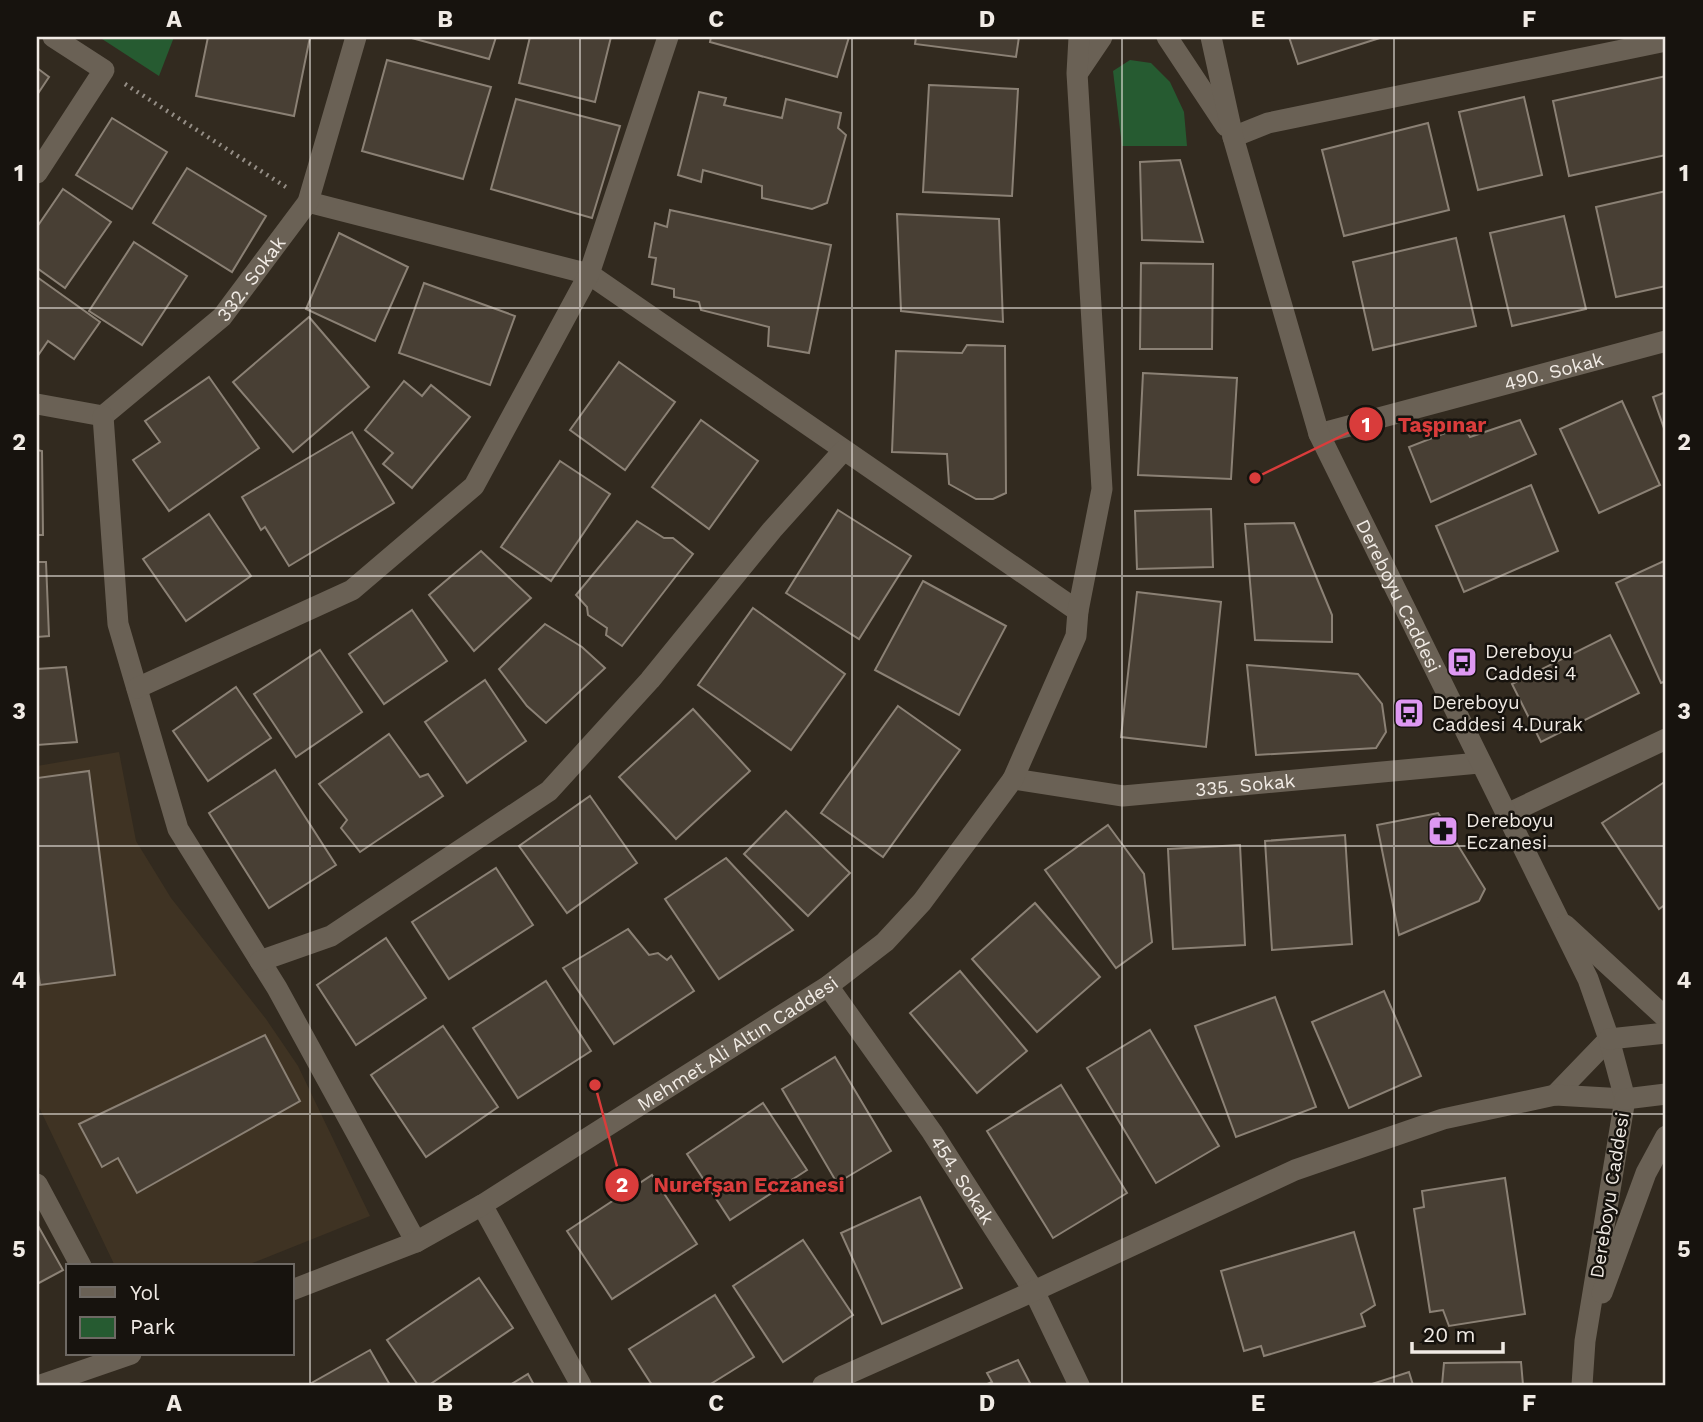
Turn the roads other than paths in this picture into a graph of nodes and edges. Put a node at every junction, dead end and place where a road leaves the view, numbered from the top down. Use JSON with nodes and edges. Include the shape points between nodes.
{"nodes":[{"id":1,"x":54,"y":37,"type":"edge"},
{"id":2,"x":356,"y":37,"type":"edge"},
{"id":3,"x":668,"y":37,"type":"edge"},
{"id":4,"x":1079,"y":37,"type":"edge"},
{"id":5,"x":1102,"y":37,"type":"edge"},
{"id":6,"x":1167,"y":37,"type":"edge"},
{"id":7,"x":1211,"y":37,"type":"edge"},
{"id":8,"x":1666,"y":41,"type":"edge"},
{"id":9,"x":1077,"y":73,"type":"junction"},
{"id":10,"x":1233,"y":137,"type":"junction"},
{"id":11,"x":37,"y":173,"type":"edge"},
{"id":12,"x":308,"y":202,"type":"junction"},
{"id":13,"x":589,"y":274,"type":"junction"},
{"id":14,"x":1666,"y":341,"type":"edge"},
{"id":15,"x":37,"y":404,"type":"edge"},
{"id":16,"x":103,"y":416,"type":"junction"},
{"id":17,"x":1319,"y":434,"type":"junction"},
{"id":18,"x":843,"y":451,"type":"junction"},
{"id":19,"x":1078,"y":611,"type":"junction"},
{"id":20,"x":137,"y":688,"type":"junction"},
{"id":21,"x":1666,"y":739,"type":"edge"},
{"id":22,"x":1479,"y":763,"type":"junction"},
{"id":23,"x":1013,"y":779,"type":"junction"},
{"id":24,"x":1507,"y":814,"type":"junction"},
{"id":25,"x":1554,"y":915,"type":"junction"},
{"id":26,"x":260,"y":961,"type":"junction"},
{"id":27,"x":828,"y":986,"type":"junction"},
{"id":28,"x":1666,"y":1018,"type":"edge"},
{"id":29,"x":1666,"y":1033,"type":"edge"},
{"id":30,"x":1609,"y":1039,"type":"junction"},
{"id":31,"x":1666,"y":1094,"type":"edge"},
{"id":32,"x":1555,"y":1095,"type":"junction"},
{"id":33,"x":1625,"y":1099,"type":"junction"},
{"id":34,"x":1666,"y":1136,"type":"edge"},
{"id":35,"x":37,"y":1184,"type":"edge"},
{"id":36,"x":482,"y":1205,"type":"junction"},
{"id":37,"x":416,"y":1242,"type":"junction"},
{"id":38,"x":80,"y":1264,"type":"edge"},
{"id":39,"x":294,"y":1289,"type":"edge"},
{"id":40,"x":1034,"y":1292,"type":"junction"},
{"id":41,"x":1585,"y":1341,"type":"junction"},
{"id":42,"x":125,"y":1356,"type":"edge"},
{"id":43,"x":41,"y":1385,"type":"edge"},
{"id":44,"x":581,"y":1385,"type":"edge"},
{"id":45,"x":823,"y":1385,"type":"edge"},
{"id":46,"x":1079,"y":1385,"type":"edge"},
{"id":47,"x":1583,"y":1385,"type":"edge"}],
"edges":[{"from":1,"to":11,"type":"street","via":[[104,70]]},
{"from":2,"to":12,"type":"street","name":"332. Sokak"},
{"from":3,"to":13,"type":"street"},
{"from":4,"to":9,"type":"street","name":"Mehmet Ali Altın Caddesi"},
{"from":5,"to":9,"type":"street"},
{"from":6,"to":10,"type":"street"},
{"from":7,"to":10,"type":"street","name":"Dereboyu Caddesi"},
{"from":8,"to":10,"type":"street","via":[[1268,123]]},
{"from":9,"to":19,"type":"street","name":"Mehmet Ali Altın Caddesi","via":[[1102,489]]},
{"from":10,"to":17,"type":"street","name":"Dereboyu Caddesi"},
{"from":12,"to":13,"type":"street"},
{"from":12,"to":16,"type":"street","name":"332. Sokak","via":[[222,317]]},
{"from":13,"to":18,"type":"street"},
{"from":13,"to":20,"type":"street","via":[[474,486],[352,590]]},
{"from":14,"to":17,"type":"street","name":"490. Sokak"},
{"from":15,"to":16,"type":"street"},
{"from":16,"to":20,"type":"street","via":[[118,624]]},
{"from":17,"to":22,"type":"street","name":"Dereboyu Caddesi"},
{"from":18,"to":19,"type":"street"},
{"from":18,"to":26,"type":"street","via":[[550,791],[331,936]]},
{"from":19,"to":23,"type":"street","name":"Mehmet Ali Altın Caddesi","via":[[1076,636]]},
{"from":20,"to":26,"type":"street","via":[[178,829]]},
{"from":21,"to":24,"type":"street"},
{"from":22,"to":23,"type":"street","name":"335. Sokak","via":[[1123,796]]},
{"from":22,"to":24,"type":"street","name":"Dereboyu Caddesi"},
{"from":23,"to":27,"type":"street","name":"Mehmet Ali Altın Caddesi","via":[[922,902],[885,942]]},
{"from":24,"to":25,"type":"street","name":"Dereboyu Caddesi"},
{"from":25,"to":28,"type":"street"},
{"from":25,"to":30,"type":"street","name":"Dereboyu Caddesi","via":[[1588,979]]},
{"from":26,"to":37,"type":"street"},
{"from":27,"to":36,"type":"street","name":"Mehmet Ali Altın Caddesi"},
{"from":27,"to":40,"type":"street","name":"454. Sokak","via":[[932,1132]]},
{"from":29,"to":30,"type":"street"},
{"from":30,"to":32,"type":"street"},
{"from":30,"to":33,"type":"street","name":"Dereboyu Caddesi"},
{"from":31,"to":33,"type":"street"},
{"from":32,"to":33,"type":"street"},
{"from":32,"to":40,"type":"street","via":[[1443,1119],[1295,1170]]},
{"from":33,"to":41,"type":"street","name":"Dereboyu Caddesi"},
{"from":34,"to":41,"type":"street","via":[[1646,1173]]},
{"from":35,"to":38,"type":"street"},
{"from":36,"to":37,"type":"street","name":"Mehmet Ali Altın Caddesi"},
{"from":36,"to":44,"type":"street"},
{"from":37,"to":39,"type":"street","name":"Mehmet Ali Altın Caddesi"},
{"from":40,"to":45,"type":"street"},
{"from":40,"to":46,"type":"street","name":"454. Sokak"},
{"from":41,"to":47,"type":"street","name":"Dereboyu Caddesi"},
{"from":42,"to":43,"type":"street"}]}
